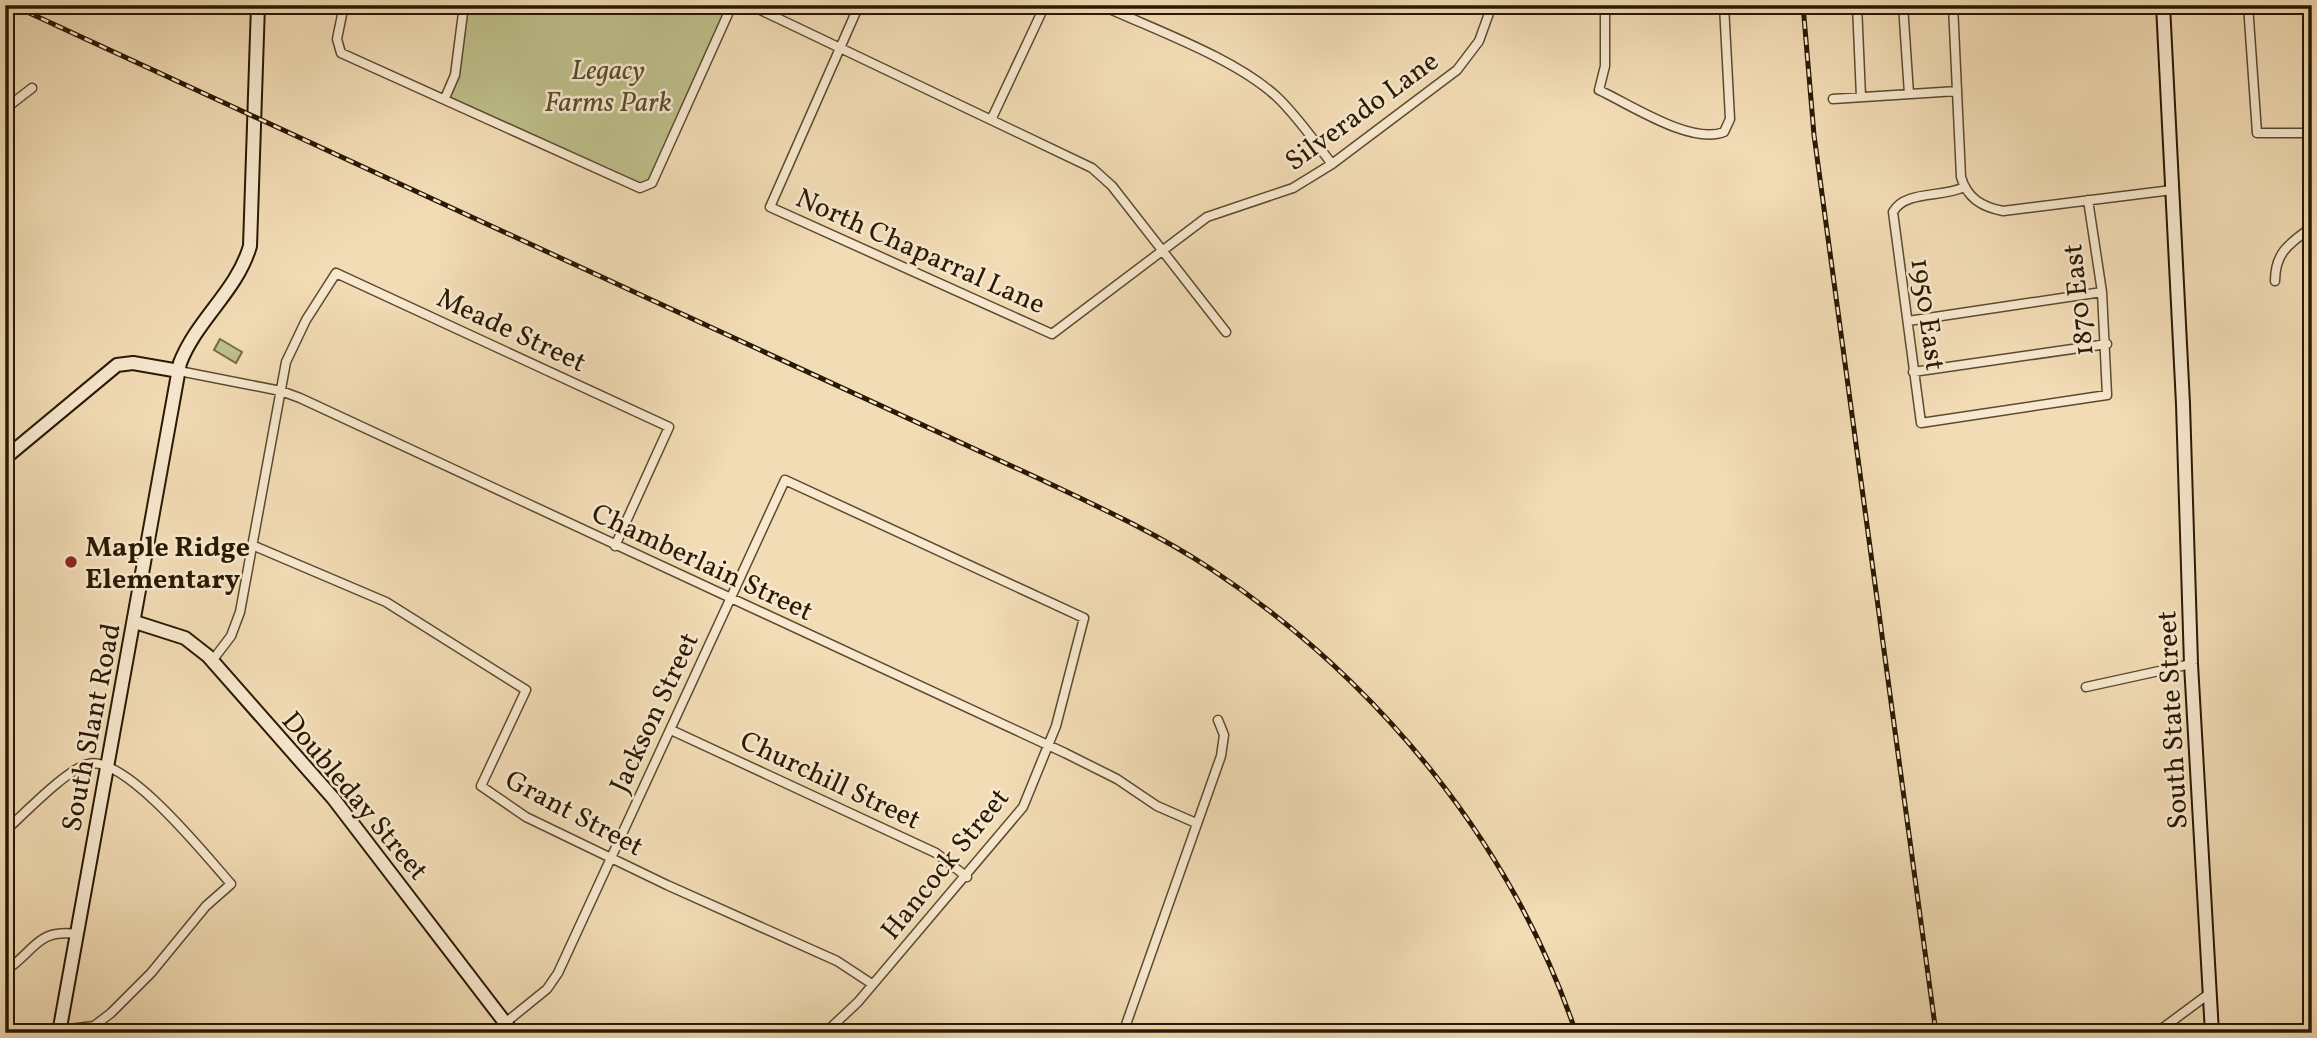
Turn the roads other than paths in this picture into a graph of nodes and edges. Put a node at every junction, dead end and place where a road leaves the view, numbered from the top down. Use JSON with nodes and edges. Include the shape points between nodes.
{"nodes":[{"id":1,"x":258,"y":5,"type":"edge"},
{"id":2,"x":344,"y":5,"type":"edge"},
{"id":3,"x":464,"y":5,"type":"edge"},
{"id":4,"x":732,"y":5,"type":"edge"},
{"id":5,"x":750,"y":5,"type":"edge"},
{"id":6,"x":859,"y":5,"type":"edge"},
{"id":7,"x":1045,"y":5,"type":"edge"},
{"id":8,"x":1101,"y":5,"type":"edge"},
{"id":9,"x":1492,"y":5,"type":"edge"},
{"id":10,"x":1605,"y":5,"type":"edge"},
{"id":11,"x":1724,"y":5,"type":"edge"},
{"id":12,"x":1857,"y":5,"type":"edge"},
{"id":13,"x":1903,"y":5,"type":"edge"},
{"id":14,"x":1953,"y":5,"type":"edge"},
{"id":15,"x":2163,"y":5,"type":"edge"},
{"id":16,"x":2248,"y":5,"type":"edge"},
{"id":17,"x":841,"y":49,"type":"junction"},
{"id":18,"x":32,"y":88,"type":"dead end"},
{"id":19,"x":1957,"y":91,"type":"junction"},
{"id":20,"x":1909,"y":94,"type":"junction"},
{"id":21,"x":1861,"y":97,"type":"junction"},
{"id":22,"x":445,"y":98,"type":"junction"},
{"id":23,"x":1833,"y":99,"type":"dead end"},
{"id":24,"x":5,"y":109,"type":"edge"},
{"id":25,"x":992,"y":118,"type":"junction"},
{"id":26,"x":2312,"y":133,"type":"edge"},
{"id":27,"x":1332,"y":164,"type":"junction"},
{"id":28,"x":1964,"y":187,"type":"junction"},
{"id":29,"x":2172,"y":190,"type":"junction"},
{"id":30,"x":2088,"y":200,"type":"junction"},
{"id":31,"x":2312,"y":227,"type":"edge"},
{"id":32,"x":1163,"y":250,"type":"junction"},
{"id":33,"x":2275,"y":281,"type":"dead end"},
{"id":34,"x":2102,"y":292,"type":"junction"},
{"id":35,"x":1908,"y":321,"type":"junction"},
{"id":36,"x":1226,"y":332,"type":"dead end"},
{"id":37,"x":1052,"y":334,"type":"joint"},
{"id":38,"x":2107,"y":344,"type":"junction"},
{"id":39,"x":179,"y":371,"type":"junction"},
{"id":40,"x":1913,"y":372,"type":"junction"},
{"id":41,"x":281,"y":391,"type":"junction"},
{"id":42,"x":1921,"y":423,"type":"joint"},
{"id":43,"x":5,"y":458,"type":"edge"},
{"id":44,"x":252,"y":545,"type":"junction"},
{"id":45,"x":615,"y":546,"type":"junction"},
{"id":46,"x":731,"y":598,"type":"junction"},
{"id":47,"x":1083,"y":618,"type":"joint"},
{"id":48,"x":135,"y":622,"type":"junction"},
{"id":49,"x":212,"y":661,"type":"junction"},
{"id":50,"x":2192,"y":664,"type":"junction"},
{"id":51,"x":2087,"y":687,"type":"dead end"},
{"id":52,"x":1218,"y":720,"type":"dead end"},
{"id":53,"x":671,"y":730,"type":"junction"},
{"id":54,"x":1049,"y":746,"type":"junction"},
{"id":55,"x":107,"y":765,"type":"junction"},
{"id":56,"x":1196,"y":823,"type":"junction"},
{"id":57,"x":5,"y":831,"type":"edge"},
{"id":58,"x":611,"y":857,"type":"junction"},
{"id":59,"x":967,"y":877,"type":"junction"},
{"id":60,"x":77,"y":934,"type":"junction"},
{"id":61,"x":5,"y":971,"type":"edge"},
{"id":62,"x":872,"y":984,"type":"junction"},
{"id":63,"x":2210,"y":993,"type":"junction"},
{"id":64,"x":509,"y":1028,"type":"edge"},
{"id":65,"x":60,"y":1031,"type":"edge"},
{"id":66,"x":825,"y":1033,"type":"edge"},
{"id":67,"x":1123,"y":1033,"type":"edge"},
{"id":68,"x":2155,"y":1033,"type":"edge"},
{"id":69,"x":2212,"y":1033,"type":"edge"}],
"edges":[{"from":1,"to":39,"type":"street","name":"South Slant Road","via":[[250,246],[236,280],[192,336]]},
{"from":2,"to":22,"type":"street","via":[[341,53]]},
{"from":3,"to":22,"type":"street","via":[[455,75]]},
{"from":4,"to":22,"type":"street","via":[[646,188]]},
{"from":5,"to":17,"type":"street"},
{"from":6,"to":17,"type":"street"},
{"from":7,"to":25,"type":"street"},
{"from":8,"to":27,"type":"street","via":[[1259,82],[1290,111]]},
{"from":9,"to":27,"type":"street","name":"Silverado Lane","via":[[1479,41],[1457,70]]},
{"from":10,"to":11,"type":"street","via":[[1605,66],[1599,90],[1697,135],[1713,136],[1724,132],[1730,120]]},
{"from":12,"to":21,"type":"street"},
{"from":13,"to":20,"type":"street"},
{"from":14,"to":19,"type":"street"},
{"from":15,"to":29,"type":"street","name":"South State Street"},
{"from":16,"to":26,"type":"street","via":[[2257,133]]},
{"from":17,"to":25,"type":"street"},
{"from":17,"to":37,"type":"street","name":"North Chaparral Lane","via":[[771,207]]},
{"from":18,"to":24,"type":"street"},
{"from":19,"to":20,"type":"street"},
{"from":19,"to":28,"type":"street"},
{"from":20,"to":21,"type":"street"},
{"from":21,"to":23,"type":"street"},
{"from":25,"to":32,"type":"street","via":[[1092,168]]},
{"from":27,"to":32,"type":"street","name":"Silverado Lane","via":[[1293,188],[1208,218]]},
{"from":28,"to":30,"type":"street","via":[[1979,203],[2003,211]]},
{"from":28,"to":35,"type":"street","name":"1950 East","via":[[1906,200],[1898,203],[1894,212]]},
{"from":29,"to":30,"type":"street"},
{"from":29,"to":50,"type":"street","name":"South State Street"},
{"from":30,"to":34,"type":"street","name":"1870 East"},
{"from":31,"to":33,"type":"street","via":[[2291,242],[2275,262]]},
{"from":32,"to":36,"type":"street"},
{"from":32,"to":37,"type":"street","name":"Silverado Lane"},
{"from":34,"to":35,"type":"street"},
{"from":34,"to":38,"type":"street","name":"1870 East"},
{"from":35,"to":40,"type":"street","name":"1950 East"},
{"from":38,"to":40,"type":"street"},
{"from":38,"to":42,"type":"street","name":"1870 East","via":[[2107,395]]},
{"from":39,"to":41,"type":"street","name":"Chamberlain Street"},
{"from":39,"to":43,"type":"street","via":[[133,363],[117,365]]},
{"from":39,"to":48,"type":"street","name":"South Slant Road"},
{"from":40,"to":42,"type":"street","name":"1950 East"},
{"from":41,"to":44,"type":"street"},
{"from":41,"to":45,"type":"street","name":"Chamberlain Street"},
{"from":41,"to":45,"type":"street","name":"Meade Street","via":[[295,342],[337,273],[669,427]]},
{"from":44,"to":49,"type":"street","via":[[237,621]]},
{"from":44,"to":58,"type":"street","name":"Grant Street","via":[[386,602],[526,690],[481,786],[526,817]]},
{"from":45,"to":46,"type":"street","name":"Chamberlain Street"},
{"from":46,"to":47,"type":"street","name":"Jackson Street","via":[[785,480]]},
{"from":46,"to":53,"type":"street","name":"Jackson Street"},
{"from":46,"to":54,"type":"street","name":"Chamberlain Street"},
{"from":47,"to":54,"type":"street","name":"Hancock Street"},
{"from":48,"to":49,"type":"street","name":"Doubleday Street","via":[[185,638]]},
{"from":48,"to":55,"type":"street","name":"South Slant Road"},
{"from":49,"to":64,"type":"street","name":"Doubleday Street","via":[[333,798]]},
{"from":50,"to":51,"type":"street"},
{"from":50,"to":63,"type":"street","name":"South State Street"},
{"from":52,"to":56,"type":"street","via":[[1223,749]]},
{"from":53,"to":58,"type":"street","name":"Jackson Street"},
{"from":53,"to":59,"type":"street","name":"Churchill Street","via":[[936,853]]},
{"from":54,"to":56,"type":"street","name":"Chamberlain Street"},
{"from":54,"to":59,"type":"street","name":"Hancock Street","via":[[1023,807]]},
{"from":55,"to":57,"type":"street","via":[[88,764],[74,771]]},
{"from":55,"to":60,"type":"street","name":"South Slant Road"},
{"from":55,"to":65,"type":"street","via":[[136,783],[231,884],[111,1013],[94,1026]]},
{"from":56,"to":67,"type":"street"},
{"from":58,"to":62,"type":"street","name":"Grant Street","via":[[837,961]]},
{"from":58,"to":64,"type":"street","name":"Jackson Street","via":[[558,973]]},
{"from":59,"to":62,"type":"street","name":"Hancock Street"},
{"from":60,"to":61,"type":"street","via":[[55,932],[44,937]]},
{"from":60,"to":65,"type":"street","name":"South Slant Road"},
{"from":62,"to":66,"type":"street","name":"Hancock Street"},
{"from":63,"to":68,"type":"street"},
{"from":63,"to":69,"type":"street","name":"South State Street"}]}
